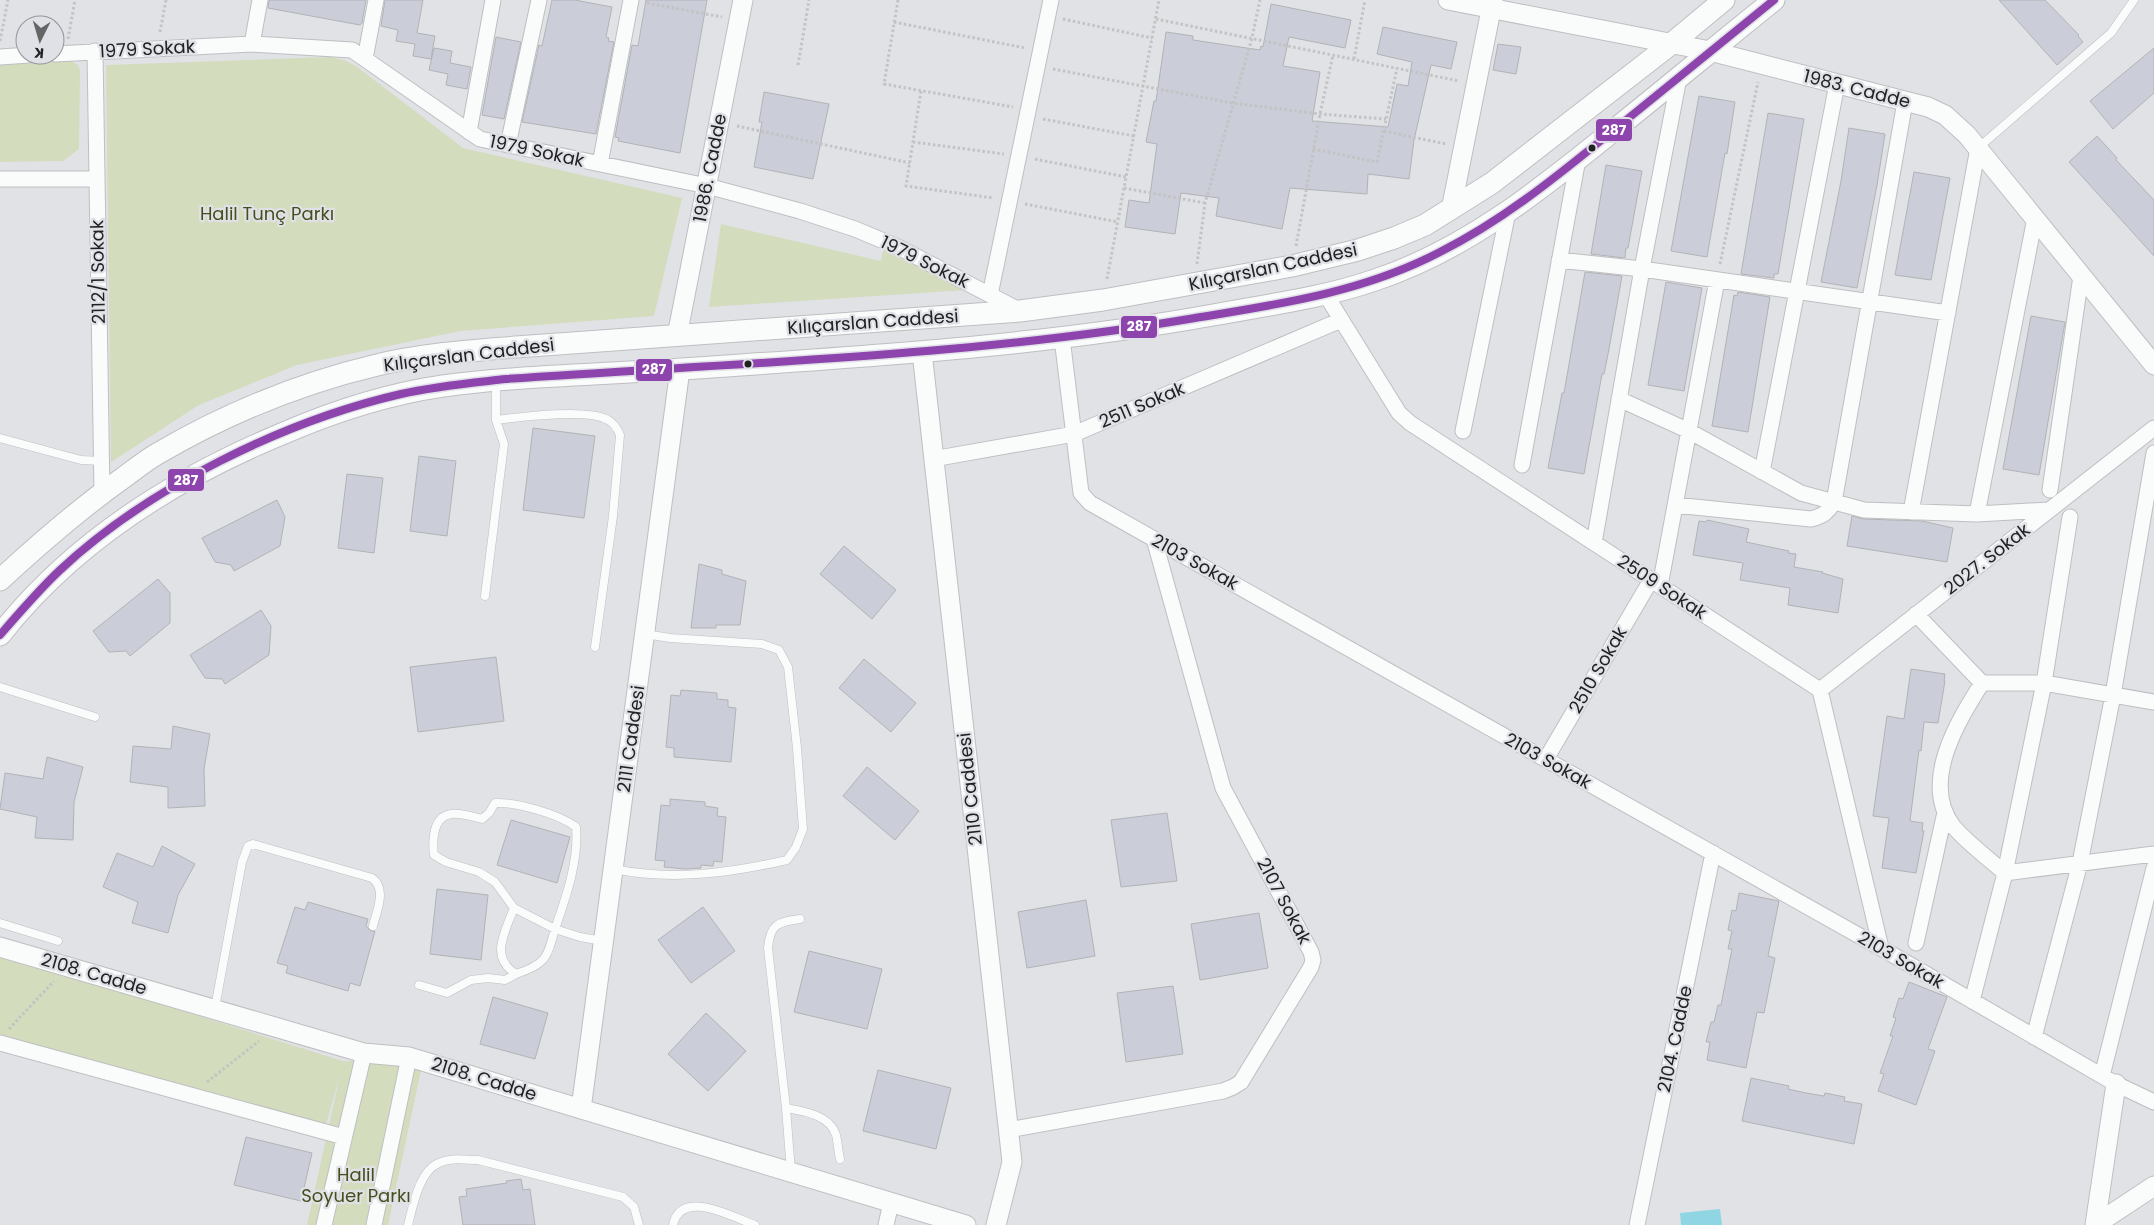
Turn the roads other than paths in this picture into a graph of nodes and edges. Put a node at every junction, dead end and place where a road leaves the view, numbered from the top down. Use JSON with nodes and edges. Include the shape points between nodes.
{"nodes":[{"id":1,"x":260,"y":0,"type":"edge"},
{"id":2,"x":376,"y":0,"type":"edge"},
{"id":3,"x":493,"y":0,"type":"edge"},
{"id":4,"x":539,"y":0,"type":"edge"},
{"id":5,"x":630,"y":0,"type":"edge"},
{"id":6,"x":743,"y":0,"type":"edge"},
{"id":7,"x":1051,"y":0,"type":"edge"},
{"id":8,"x":1448,"y":0,"type":"edge"},
{"id":9,"x":1724,"y":0,"type":"edge"},
{"id":10,"x":1774,"y":0,"type":"edge"},
{"id":11,"x":2134,"y":0,"type":"edge"},
{"id":12,"x":1492,"y":4,"type":"edge"},
{"id":13,"x":252,"y":44,"type":"junction"},
{"id":14,"x":1671,"y":44,"type":"junction"},
{"id":15,"x":1710,"y":51,"type":"junction"},
{"id":16,"x":95,"y":52,"type":"junction"},
{"id":17,"x":65,"y":53,"type":"edge"},
{"id":18,"x":15,"y":56,"type":"edge"},
{"id":19,"x":0,"y":57,"type":"edge"},
{"id":20,"x":365,"y":59,"type":"junction"},
{"id":21,"x":1678,"y":78,"type":"junction"},
{"id":22,"x":1836,"y":84,"type":"junction"},
{"id":23,"x":1905,"y":102,"type":"junction"},
{"id":24,"x":469,"y":132,"type":"junction"},
{"id":25,"x":508,"y":145,"type":"junction"},
{"id":26,"x":1978,"y":148,"type":"junction"},
{"id":27,"x":1578,"y":159,"type":"junction"},
{"id":28,"x":600,"y":164,"type":"junction"},
{"id":29,"x":96,"y":179,"type":"junction"},
{"id":30,"x":0,"y":180,"type":"edge"},
{"id":31,"x":707,"y":186,"type":"junction"},
{"id":32,"x":1450,"y":210,"type":"junction"},
{"id":33,"x":1508,"y":212,"type":"junction"},
{"id":34,"x":2035,"y":218,"type":"junction"},
{"id":35,"x":1559,"y":260,"type":"junction"},
{"id":36,"x":1642,"y":269,"type":"junction"},
{"id":37,"x":2081,"y":276,"type":"junction"},
{"id":38,"x":1717,"y":280,"type":"junction"},
{"id":39,"x":1797,"y":291,"type":"junction"},
{"id":40,"x":990,"y":295,"type":"junction"},
{"id":41,"x":1326,"y":295,"type":"junction"},
{"id":42,"x":1870,"y":302,"type":"junction"},
{"id":43,"x":1020,"y":311,"type":"junction"},
{"id":44,"x":1948,"y":313,"type":"junction"},
{"id":45,"x":1341,"y":320,"type":"junction"},
{"id":46,"x":677,"y":336,"type":"junction"},
{"id":47,"x":1062,"y":338,"type":"junction"},
{"id":48,"x":922,"y":352,"type":"junction"},
{"id":49,"x":2154,"y":365,"type":"edge"},
{"id":50,"x":680,"y":369,"type":"junction"},
{"id":51,"x":496,"y":382,"type":"junction"},
{"id":52,"x":1619,"y":399,"type":"junction"},
{"id":53,"x":496,"y":420,"type":"junction"},
{"id":54,"x":2154,"y":428,"type":"edge"},
{"id":55,"x":1689,"y":430,"type":"junction"},
{"id":56,"x":1463,"y":431,"type":"dead end"},
{"id":57,"x":1074,"y":434,"type":"junction"},
{"id":58,"x":0,"y":438,"type":"edge"},
{"id":59,"x":2154,"y":453,"type":"edge"},
{"id":60,"x":934,"y":459,"type":"junction"},
{"id":61,"x":102,"y":462,"type":"junction"},
{"id":62,"x":1522,"y":466,"type":"dead end"},
{"id":63,"x":1762,"y":472,"type":"junction"},
{"id":64,"x":2050,"y":490,"type":"dead end"},
{"id":65,"x":102,"y":493,"type":"junction"},
{"id":66,"x":1834,"y":502,"type":"junction"},
{"id":67,"x":1675,"y":505,"type":"junction"},
{"id":68,"x":2049,"y":510,"type":"junction"},
{"id":69,"x":1911,"y":512,"type":"junction"},
{"id":70,"x":1977,"y":514,"type":"junction"},
{"id":71,"x":2070,"y":517,"type":"dead end"},
{"id":72,"x":1154,"y":539,"type":"junction"},
{"id":73,"x":1594,"y":543,"type":"junction"},
{"id":74,"x":0,"y":580,"type":"edge"},
{"id":75,"x":1656,"y":583,"type":"junction"},
{"id":76,"x":485,"y":596,"type":"dead end"},
{"id":77,"x":1916,"y":614,"type":"junction"},
{"id":78,"x":644,"y":634,"type":"junction"},
{"id":79,"x":0,"y":635,"type":"edge"},
{"id":80,"x":595,"y":647,"type":"dead end"},
{"id":81,"x":1982,"y":683,"type":"junction"},
{"id":82,"x":2044,"y":683,"type":"junction"},
{"id":83,"x":1,"y":688,"type":"edge"},
{"id":84,"x":1820,"y":690,"type":"junction"},
{"id":85,"x":2113,"y":695,"type":"junction"},
{"id":86,"x":0,"y":698,"type":"edge"},
{"id":87,"x":2154,"y":702,"type":"edge"},
{"id":88,"x":95,"y":716,"type":"dead end"},
{"id":89,"x":1546,"y":760,"type":"junction"},
{"id":90,"x":1945,"y":812,"type":"junction"},
{"id":91,"x":1713,"y":853,"type":"junction"},
{"id":92,"x":2154,"y":854,"type":"edge"},
{"id":93,"x":2080,"y":863,"type":"junction"},
{"id":94,"x":2154,"y":868,"type":"edge"},
{"id":95,"x":613,"y":869,"type":"junction"},
{"id":96,"x":2004,"y":872,"type":"junction"},
{"id":97,"x":514,"y":908,"type":"junction"},
{"id":98,"x":800,"y":919,"type":"dead end"},
{"id":99,"x":0,"y":922,"type":"edge"},
{"id":100,"x":373,"y":926,"type":"dead end"},
{"id":101,"x":555,"y":928,"type":"junction"},
{"id":102,"x":58,"y":941,"type":"dead end"},
{"id":103,"x":604,"y":941,"type":"junction"},
{"id":104,"x":1916,"y":943,"type":"dead end"},
{"id":105,"x":0,"y":947,"type":"edge"},
{"id":106,"x":1881,"y":948,"type":"junction"},
{"id":107,"x":516,"y":974,"type":"junction"},
{"id":108,"x":420,"y":985,"type":"dead end"},
{"id":109,"x":1972,"y":1001,"type":"junction"},
{"id":110,"x":214,"y":1010,"type":"junction"},
{"id":111,"x":3,"y":1037,"type":"edge"},
{"id":112,"x":2034,"y":1037,"type":"junction"},
{"id":113,"x":364,"y":1053,"type":"junction"},
{"id":114,"x":409,"y":1057,"type":"junction"},
{"id":115,"x":2109,"y":1080,"type":"junction"},
{"id":116,"x":2154,"y":1085,"type":"edge"},
{"id":117,"x":2150,"y":1100,"type":"edge"},
{"id":118,"x":786,"y":1108,"type":"junction"},
{"id":119,"x":581,"y":1109,"type":"junction"},
{"id":120,"x":1008,"y":1130,"type":"junction"},
{"id":121,"x":344,"y":1137,"type":"junction"},
{"id":122,"x":840,"y":1159,"type":"dead end"},
{"id":123,"x":791,"y":1172,"type":"junction"},
{"id":124,"x":2154,"y":1186,"type":"edge"},
{"id":125,"x":892,"y":1202,"type":"junction"},
{"id":126,"x":324,"y":1225,"type":"edge"},
{"id":127,"x":374,"y":1225,"type":"edge"},
{"id":128,"x":408,"y":1225,"type":"edge"},
{"id":129,"x":639,"y":1225,"type":"edge"},
{"id":130,"x":673,"y":1225,"type":"edge"},
{"id":131,"x":755,"y":1225,"type":"edge"},
{"id":132,"x":886,"y":1225,"type":"edge"},
{"id":133,"x":966,"y":1225,"type":"edge"},
{"id":134,"x":996,"y":1225,"type":"edge"},
{"id":135,"x":1637,"y":1225,"type":"edge"},
{"id":136,"x":2095,"y":1225,"type":"edge"}],
"edges":[{"from":1,"to":13,"type":"street"},
{"from":2,"to":20,"type":"street"},
{"from":3,"to":24,"type":"street"},
{"from":4,"to":25,"type":"street"},
{"from":5,"to":28,"type":"street"},
{"from":6,"to":31,"type":"street","name":"1986. Cadde"},
{"from":7,"to":40,"type":"street"},
{"from":8,"to":12,"type":"street","name":"1983. Cadde"},
{"from":9,"to":14,"type":"main road","name":"Kılıçarslan Caddesi"},
{"from":10,"to":15,"type":"main road","name":"Kılıçarslan Caddesi"},
{"from":11,"to":26,"type":"lane","via":[[2111,33]]},
{"from":12,"to":14,"type":"street","name":"1983. Cadde"},
{"from":12,"to":32,"type":"street"},
{"from":13,"to":16,"type":"street","name":"1979 Sokak"},
{"from":13,"to":20,"type":"street","name":"1979 Sokak","via":[[349,50]]},
{"from":14,"to":15,"type":"street","name":"1983. Cadde"},
{"from":14,"to":32,"type":"main road","name":"Kılıçarslan Caddesi","via":[[1492,183]]},
{"from":15,"to":21,"type":"main road","name":"Kılıçarslan Caddesi"},
{"from":15,"to":22,"type":"street","name":"1983. Cadde"},
{"from":16,"to":17,"type":"street","name":"1979 Sokak"},
{"from":16,"to":29,"type":"street","name":"2112/1 Sokak"},
{"from":18,"to":19,"type":"street"},
{"from":20,"to":24,"type":"street","name":"1979 Sokak"},
{"from":21,"to":27,"type":"main road","name":"Kılıçarslan Caddesi"},
{"from":21,"to":36,"type":"street"},
{"from":22,"to":23,"type":"street","name":"1983. Cadde"},
{"from":22,"to":39,"type":"street"},
{"from":23,"to":26,"type":"street","name":"1983. Cadde","via":[[1928,107],[1945,116],[1959,126]]},
{"from":23,"to":42,"type":"street"},
{"from":24,"to":25,"type":"street","name":"1979 Sokak","via":[[480,139]]},
{"from":25,"to":28,"type":"street","name":"1979 Sokak"},
{"from":26,"to":34,"type":"street","name":"1983. Cadde"},
{"from":26,"to":44,"type":"street"},
{"from":27,"to":33,"type":"main road","name":"Kılıçarslan Caddesi"},
{"from":27,"to":35,"type":"street"},
{"from":28,"to":31,"type":"street","name":"1979 Sokak"},
{"from":29,"to":30,"type":"street"},
{"from":29,"to":61,"type":"street","name":"2112/1 Sokak"},
{"from":31,"to":40,"type":"street","name":"1979 Sokak","via":[[855,229],[898,247]]},
{"from":31,"to":46,"type":"street","name":"1986. Cadde"},
{"from":32,"to":43,"type":"main road","name":"Kılıçarslan Caddesi","via":[[1394,238],[1292,266],[1194,285]]},
{"from":33,"to":41,"type":"main road","name":"Kılıçarslan Caddesi","via":[[1456,245],[1416,264]]},
{"from":33,"to":56,"type":"street"},
{"from":34,"to":37,"type":"street","name":"1983. Cadde"},
{"from":34,"to":70,"type":"street"},
{"from":35,"to":36,"type":"street"},
{"from":35,"to":62,"type":"street"},
{"from":36,"to":38,"type":"street"},
{"from":36,"to":52,"type":"street"},
{"from":37,"to":49,"type":"street","name":"1983. Cadde"},
{"from":37,"to":64,"type":"street"},
{"from":38,"to":39,"type":"street"},
{"from":38,"to":55,"type":"street","name":"2510 Sokak"},
{"from":39,"to":42,"type":"street"},
{"from":39,"to":63,"type":"street"},
{"from":40,"to":43,"type":"street","name":"1979 Sokak"},
{"from":41,"to":45,"type":"street","name":"2509 Sokak"},
{"from":41,"to":47,"type":"main road","name":"Kılıçarslan Caddesi","via":[[1182,321]]},
{"from":42,"to":44,"type":"street"},
{"from":42,"to":66,"type":"street"},
{"from":43,"to":46,"type":"main road","name":"Kılıçarslan Caddesi"},
{"from":44,"to":69,"type":"street"},
{"from":45,"to":57,"type":"street","name":"2511 Sokak"},
{"from":45,"to":73,"type":"street","name":"2509 Sokak","via":[[1404,418]]},
{"from":46,"to":50,"type":"main road"},
{"from":46,"to":65,"type":"main road","name":"Kılıçarslan Caddesi","via":[[440,354],[311,382],[241,409],[155,455]]},
{"from":47,"to":48,"type":"main road","name":"Kılıçarslan Caddesi"},
{"from":47,"to":57,"type":"street","name":"2103 Sokak"},
{"from":48,"to":50,"type":"main road","name":"Kılıçarslan Caddesi"},
{"from":48,"to":60,"type":"street","name":"2110 Caddesi"},
{"from":50,"to":51,"type":"main road","name":"Kılıçarslan Caddesi"},
{"from":50,"to":78,"type":"street","name":"2111 Caddesi"},
{"from":51,"to":53,"type":"lane"},
{"from":51,"to":79,"type":"main road","name":"Kılıçarslan Caddesi","via":[[443,386],[388,397],[329,414],[246,448],[175,485],[113,526],[20,610]]},
{"from":52,"to":55,"type":"street"},
{"from":52,"to":73,"type":"street"},
{"from":53,"to":76,"type":"lane","via":[[504,444]]},
{"from":53,"to":80,"type":"lane","via":[[545,415],[597,415],[608,419],[620,434],[613,516]]},
{"from":54,"to":68,"type":"street","name":"2027. Sokak"},
{"from":55,"to":63,"type":"street"},
{"from":55,"to":67,"type":"street","name":"2510 Sokak"},
{"from":57,"to":60,"type":"street","name":"2511 Sokak"},
{"from":57,"to":72,"type":"street","name":"2103 Sokak","via":[[1081,493]]},
{"from":58,"to":61,"type":"lane","via":[[81,460]]},
{"from":59,"to":85,"type":"street"},
{"from":60,"to":120,"type":"street","name":"2110 Caddesi"},
{"from":61,"to":65,"type":"street","name":"2112/1 Sokak"},
{"from":63,"to":66,"type":"street","via":[[1801,493]]},
{"from":65,"to":74,"type":"main road","name":"Kılıçarslan Caddesi"},
{"from":66,"to":67,"type":"street","via":[[1822,517],[1811,519]]},
{"from":66,"to":69,"type":"street","via":[[1864,510]]},
{"from":67,"to":75,"type":"street","name":"2510 Sokak"},
{"from":68,"to":70,"type":"street"},
{"from":68,"to":77,"type":"street","name":"2027. Sokak"},
{"from":69,"to":70,"type":"street"},
{"from":71,"to":82,"type":"street"},
{"from":72,"to":89,"type":"street","name":"2103 Sokak"},
{"from":72,"to":120,"type":"street","name":"2107 Sokak","via":[[1224,788],[1313,960],[1246,1073],[1234,1087]]},
{"from":73,"to":75,"type":"street","name":"2509 Sokak"},
{"from":75,"to":84,"type":"street","name":"2509 Sokak"},
{"from":75,"to":89,"type":"street","name":"2510 Sokak"},
{"from":77,"to":81,"type":"street"},
{"from":77,"to":84,"type":"street","name":"2027. Sokak"},
{"from":78,"to":95,"type":"street","name":"2111 Caddesi"},
{"from":78,"to":95,"type":"lane","via":[[762,644],[779,650],[788,667],[804,829],[787,860],[764,865],[690,876],[640,875]]},
{"from":81,"to":82,"type":"street"},
{"from":81,"to":90,"type":"street","via":[[1952,734],[1944,757],[1940,787]]},
{"from":82,"to":85,"type":"street"},
{"from":82,"to":96,"type":"street"},
{"from":83,"to":86,"type":"lane"},
{"from":83,"to":88,"type":"lane"},
{"from":84,"to":106,"type":"street"},
{"from":85,"to":87,"type":"street"},
{"from":85,"to":93,"type":"street"},
{"from":89,"to":91,"type":"street","name":"2103 Sokak"},
{"from":90,"to":96,"type":"street","via":[[1954,826]]},
{"from":90,"to":104,"type":"street"},
{"from":91,"to":106,"type":"street","name":"2103 Sokak"},
{"from":91,"to":135,"type":"street","name":"2104. Cadde"},
{"from":92,"to":93,"type":"street"},
{"from":93,"to":96,"type":"street"},
{"from":93,"to":112,"type":"street"},
{"from":94,"to":115,"type":"street"},
{"from":95,"to":103,"type":"street","name":"2111 Caddesi"},
{"from":96,"to":109,"type":"street"},
{"from":97,"to":101,"type":"lane"},
{"from":97,"to":101,"type":"lane","via":[[495,882],[479,872],[434,855],[435,828],[441,817],[448,813],[482,818],[495,803],[507,803],[567,820],[576,827],[578,842],[566,898]]},
{"from":97,"to":107,"type":"lane","via":[[501,943],[501,958]]},
{"from":98,"to":118,"type":"lane","via":[[783,921],[774,927],[768,948]]},
{"from":99,"to":102,"type":"lane"},
{"from":100,"to":110,"type":"lane","via":[[381,890],[372,878],[253,844],[248,846],[242,862]]},
{"from":101,"to":103,"type":"lane"},
{"from":101,"to":107,"type":"lane","via":[[546,958],[531,969]]},
{"from":103,"to":119,"type":"street","name":"2111 Caddesi"},
{"from":105,"to":110,"type":"street","name":"2108. Cadde"},
{"from":106,"to":109,"type":"street","name":"2103 Sokak"},
{"from":107,"to":108,"type":"lane","via":[[505,980],[471,980],[448,993]]},
{"from":109,"to":112,"type":"street","name":"2103 Sokak"},
{"from":110,"to":113,"type":"street","name":"2108. Cadde"},
{"from":111,"to":121,"type":"street","via":[[191,1095]]},
{"from":112,"to":115,"type":"street","name":"2103 Sokak"},
{"from":113,"to":114,"type":"street","name":"2108. Cadde"},
{"from":113,"to":121,"type":"street"},
{"from":114,"to":119,"type":"street","name":"2108. Cadde"},
{"from":114,"to":127,"type":"street"},
{"from":115,"to":117,"type":"street","name":"2103 Sokak"},
{"from":115,"to":136,"type":"street"},
{"from":116,"to":117,"type":"street"},
{"from":118,"to":122,"type":"lane","via":[[825,1120],[836,1133]]},
{"from":118,"to":123,"type":"lane"},
{"from":119,"to":123,"type":"street","name":"2108. Cadde"},
{"from":120,"to":134,"type":"street","name":"2110 Caddesi","via":[[1012,1167]]},
{"from":121,"to":126,"type":"street"},
{"from":123,"to":125,"type":"street","name":"2108. Cadde"},
{"from":124,"to":136,"type":"street"},
{"from":125,"to":132,"type":"street"},
{"from":125,"to":133,"type":"street","name":"2108. Cadde"},
{"from":128,"to":129,"type":"lane","via":[[417,1190],[426,1174],[438,1163],[454,1160],[478,1160],[623,1197],[634,1206]]},
{"from":130,"to":131,"type":"lane","via":[[678,1211],[689,1206],[701,1206]]}]}
